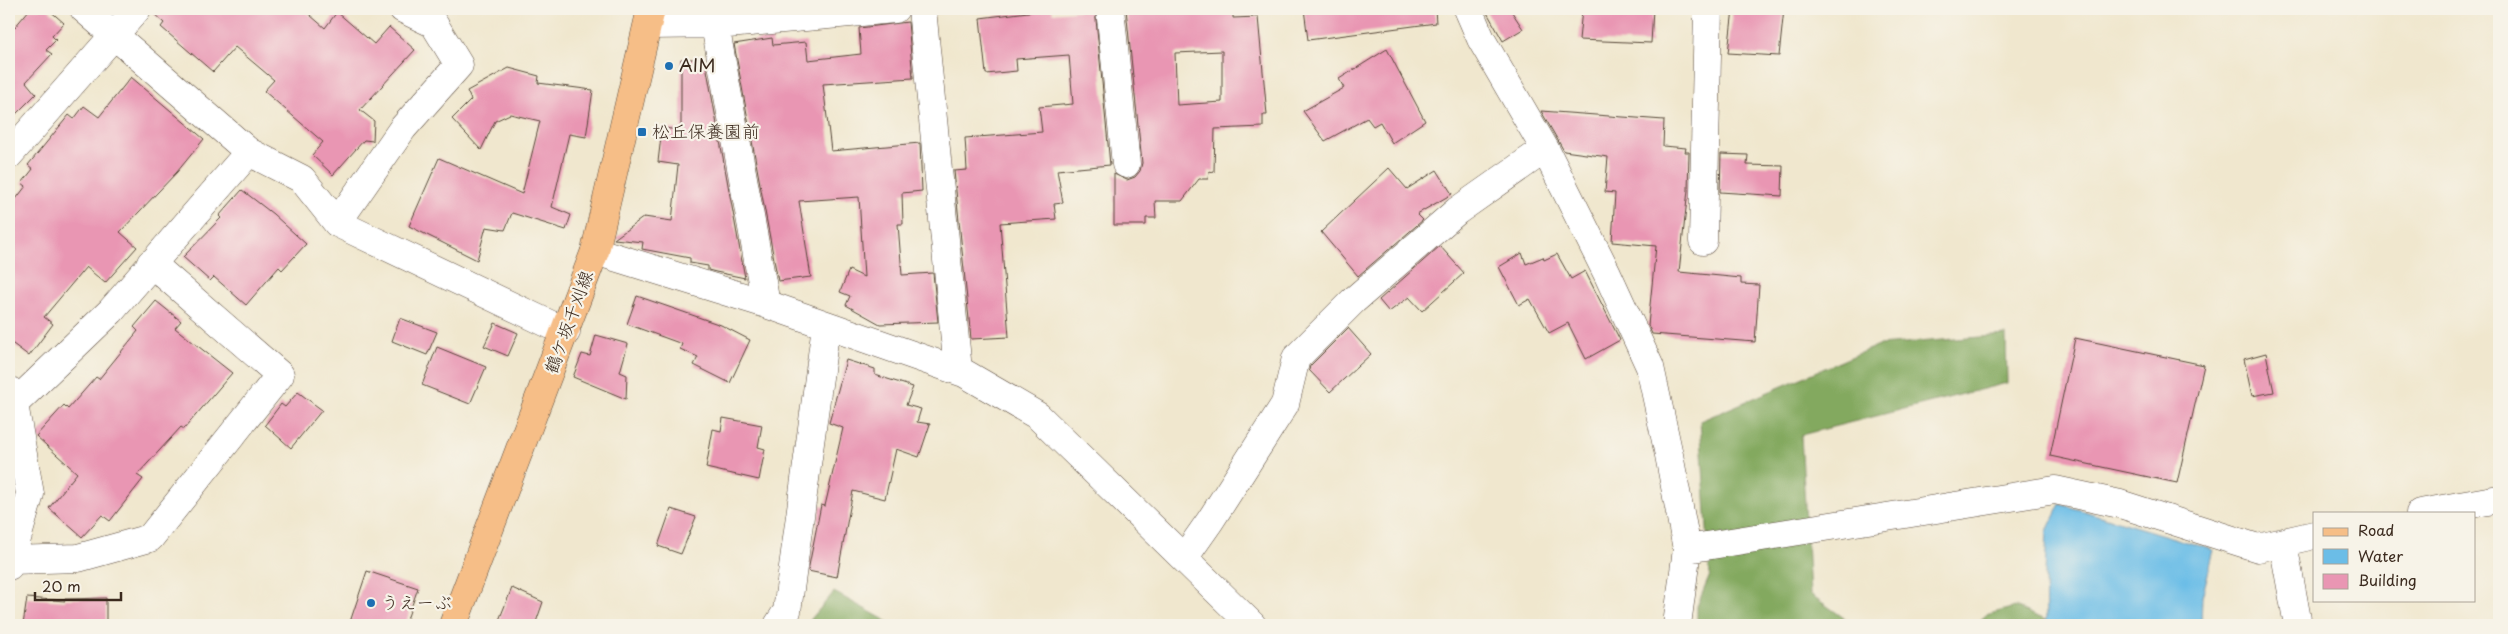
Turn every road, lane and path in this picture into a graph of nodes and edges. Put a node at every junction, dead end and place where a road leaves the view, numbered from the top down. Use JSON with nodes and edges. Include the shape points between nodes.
{"nodes":[{"id":1,"x":84,"y":9,"type":"edge"},
{"id":2,"x":137,"y":9,"type":"edge"},
{"id":3,"x":403,"y":9,"type":"edge"},
{"id":4,"x":895,"y":9,"type":"edge"},
{"id":5,"x":922,"y":9,"type":"edge"},
{"id":6,"x":1110,"y":9,"type":"edge"},
{"id":7,"x":1468,"y":9,"type":"edge"},
{"id":8,"x":1708,"y":9,"type":"edge"},
{"id":9,"x":650,"y":17,"type":"edge"},
{"id":10,"x":715,"y":25,"type":"junction"},
{"id":11,"x":114,"y":36,"type":"junction"},
{"id":12,"x":1545,"y":149,"type":"junction"},
{"id":13,"x":249,"y":152,"type":"junction"},
{"id":14,"x":9,"y":155,"type":"edge"},
{"id":15,"x":1126,"y":164,"type":"dead end"},
{"id":16,"x":337,"y":223,"type":"junction"},
{"id":17,"x":1703,"y":241,"type":"dead end"},
{"id":18,"x":594,"y":251,"type":"junction"},
{"id":19,"x":151,"y":263,"type":"junction"},
{"id":20,"x":766,"y":304,"type":"junction"},
{"id":21,"x":826,"y":326,"type":"junction"},
{"id":22,"x":566,"y":332,"type":"junction"},
{"id":23,"x":958,"y":370,"type":"junction"},
{"id":24,"x":11,"y":397,"type":"edge"},
{"id":25,"x":2499,"y":499,"type":"edge"},
{"id":26,"x":2426,"y":512,"type":"edge"},
{"id":27,"x":2313,"y":535,"type":"edge"},
{"id":28,"x":2283,"y":543,"type":"junction"},
{"id":29,"x":1687,"y":549,"type":"junction"},
{"id":30,"x":1184,"y":558,"type":"junction"},
{"id":31,"x":10,"y":563,"type":"edge"},
{"id":32,"x":453,"y":625,"type":"edge"},
{"id":33,"x":778,"y":625,"type":"edge"},
{"id":34,"x":1252,"y":625,"type":"edge"},
{"id":35,"x":1677,"y":625,"type":"edge"},
{"id":36,"x":2298,"y":625,"type":"edge"}],
"edges":[{"from":1,"to":11,"type":"street"},
{"from":2,"to":11,"type":"street"},
{"from":3,"to":16,"type":"street","via":[[434,24],[459,65],[403,128]]},
{"from":4,"to":10,"type":"street"},
{"from":5,"to":23,"type":"street"},
{"from":6,"to":15,"type":"street"},
{"from":7,"to":12,"type":"street"},
{"from":8,"to":17,"type":"street"},
{"from":9,"to":10,"type":"street"},
{"from":9,"to":18,"type":"main road","name":"鶴ケ坂千刈線"},
{"from":10,"to":20,"type":"street"},
{"from":11,"to":13,"type":"street"},
{"from":11,"to":14,"type":"street"},
{"from":12,"to":29,"type":"street","via":[[1650,367]]},
{"from":12,"to":30,"type":"street","via":[[1456,211],[1353,301],[1296,358],[1285,404]]},
{"from":13,"to":16,"type":"street","via":[[302,179]]},
{"from":13,"to":19,"type":"street"},
{"from":16,"to":22,"type":"street"},
{"from":18,"to":20,"type":"street"},
{"from":18,"to":22,"type":"main road","name":"鶴ケ坂千刈線"},
{"from":19,"to":24,"type":"street","via":[[111,311]]},
{"from":19,"to":31,"type":"street","via":[[280,376],[150,538],[78,558]]},
{"from":20,"to":21,"type":"street"},
{"from":21,"to":23,"type":"street"},
{"from":21,"to":33,"type":"street","via":[[787,611]]},
{"from":22,"to":32,"type":"main road","name":"鶴ケ坂千刈線"},
{"from":23,"to":30,"type":"street","via":[[1038,416]]},
{"from":24,"to":31,"type":"street","via":[[30,494]]},
{"from":25,"to":26,"type":"street"},
{"from":27,"to":28,"type":"street"},
{"from":28,"to":29,"type":"street","via":[[2258,548],[2120,504],[2055,490]]},
{"from":28,"to":36,"type":"street"},
{"from":29,"to":35,"type":"street"},
{"from":30,"to":34,"type":"street"}]}
